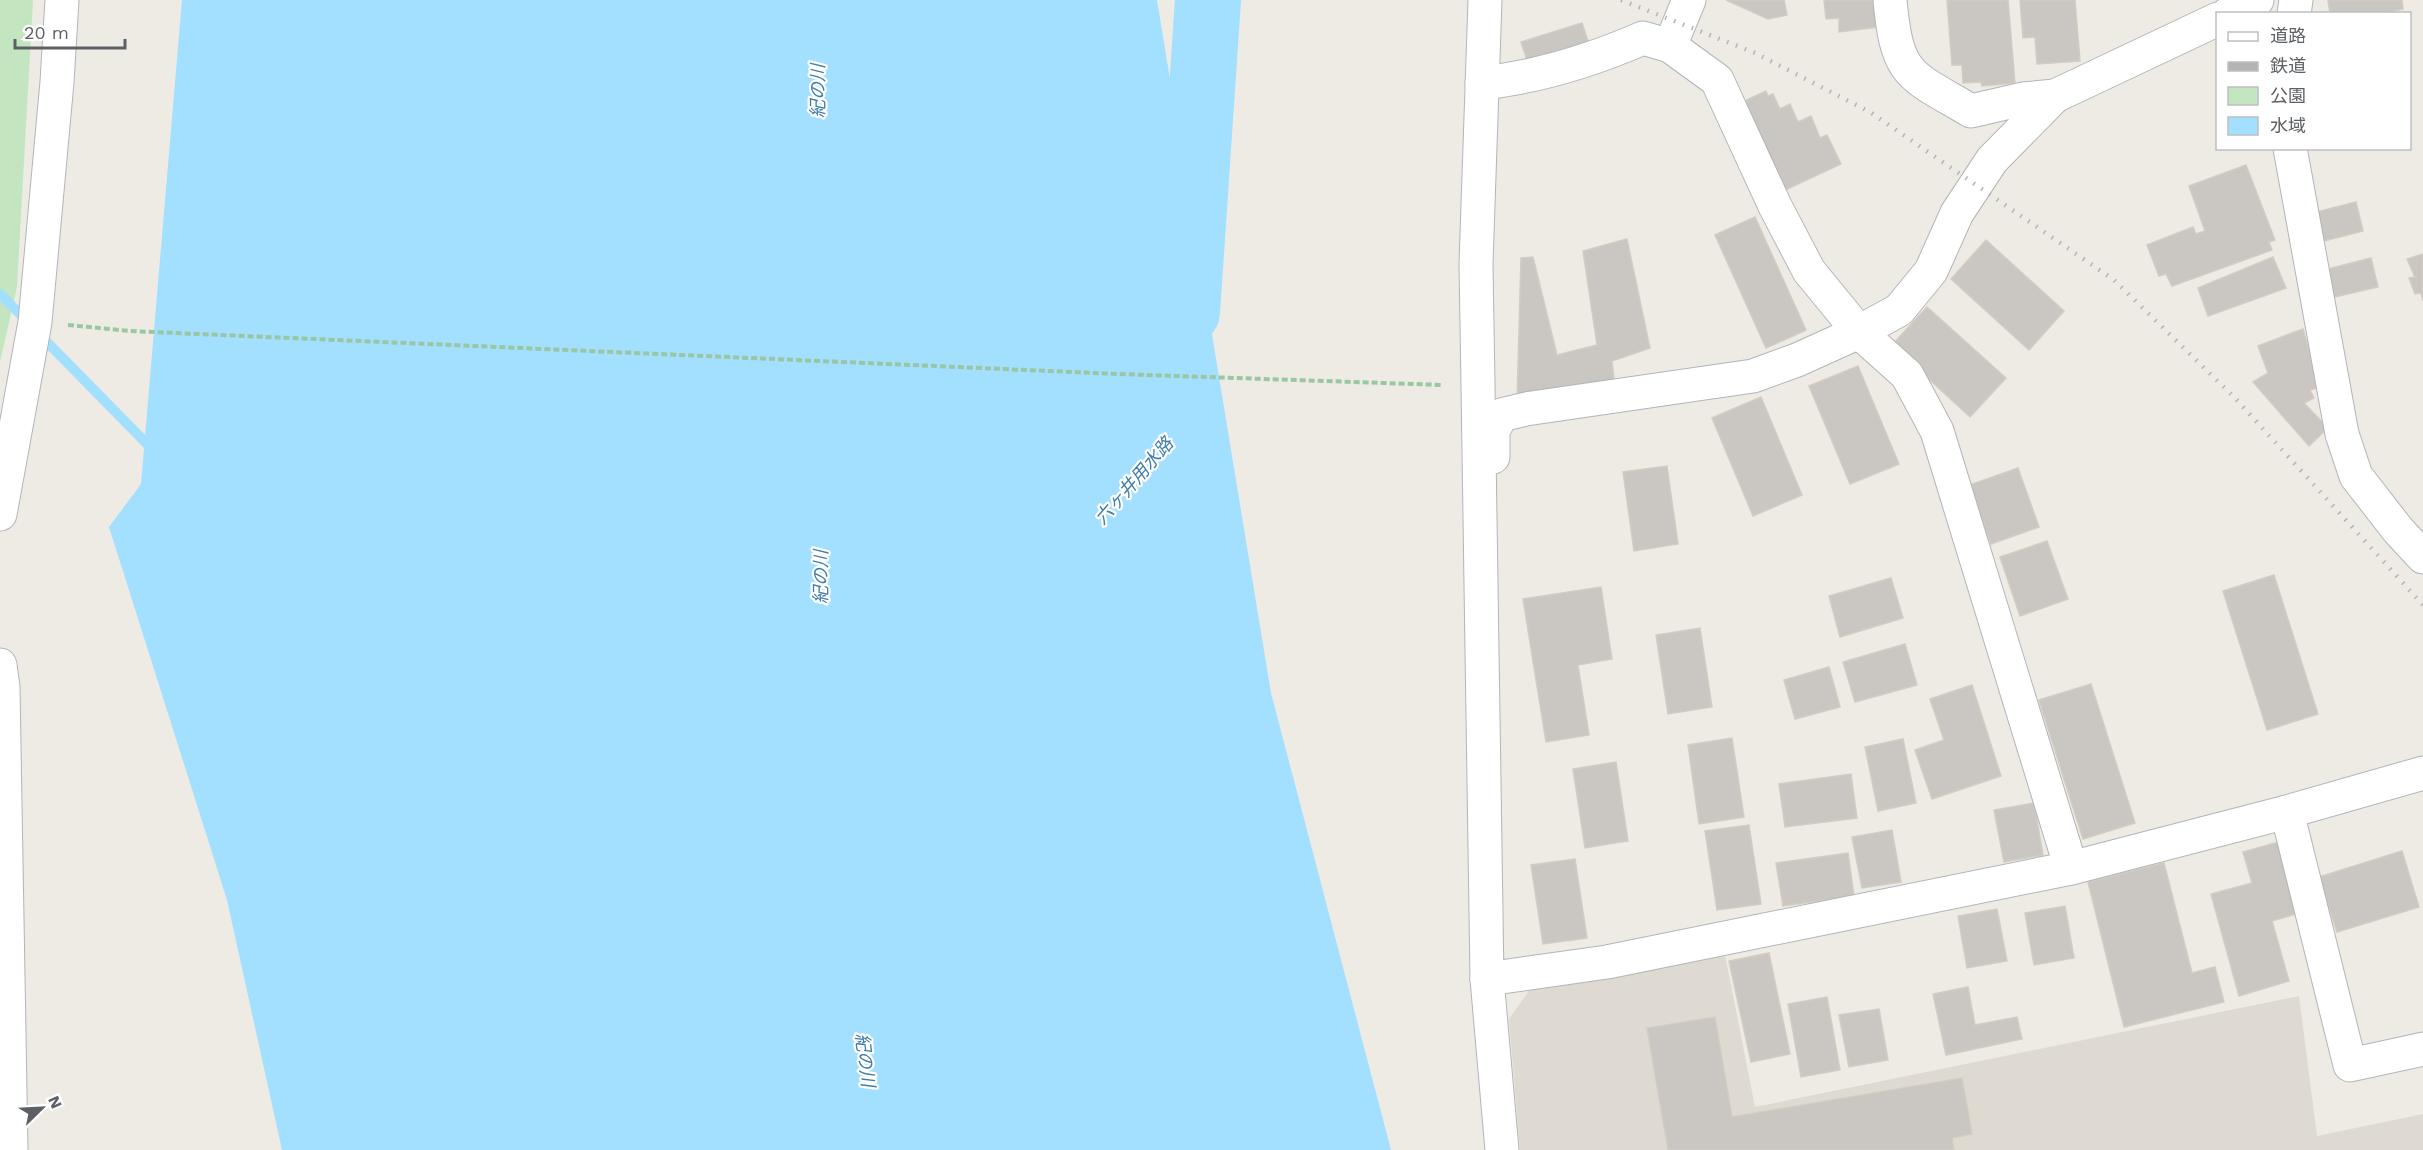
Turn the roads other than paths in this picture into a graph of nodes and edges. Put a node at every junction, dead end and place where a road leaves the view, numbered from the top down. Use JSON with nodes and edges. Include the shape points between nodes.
{"nodes":[{"id":1,"x":62,"y":0,"type":"edge"},
{"id":2,"x":1485,"y":0,"type":"edge"},
{"id":3,"x":1689,"y":0,"type":"edge"},
{"id":4,"x":1890,"y":0,"type":"edge"},
{"id":5,"x":2257,"y":0,"type":"edge"},
{"id":6,"x":2232,"y":12,"type":"edge"},
{"id":7,"x":2216,"y":18,"type":"edge"},
{"id":8,"x":1670,"y":46,"type":"junction"},
{"id":9,"x":1482,"y":83,"type":"junction"},
{"id":10,"x":2055,"y":96,"type":"junction"},
{"id":11,"x":2290,"y":150,"type":"edge"},
{"id":12,"x":1859,"y":332,"type":"junction"},
{"id":13,"x":1480,"y":484,"type":"junction"},
{"id":14,"x":0,"y":514,"type":"edge"},
{"id":15,"x":2423,"y":558,"type":"edge"},
{"id":16,"x":0,"y":665,"type":"edge"},
{"id":17,"x":2423,"y":773,"type":"edge"},
{"id":18,"x":2287,"y":812,"type":"junction"},
{"id":19,"x":2071,"y":867,"type":"junction"},
{"id":20,"x":1487,"y":979,"type":"junction"},
{"id":21,"x":2423,"y":1049,"type":"edge"},
{"id":22,"x":11,"y":1150,"type":"edge"},
{"id":23,"x":1502,"y":1150,"type":"edge"}],
"edges":[{"from":1,"to":14,"type":"street","via":[[35,322]]},
{"from":2,"to":9,"type":"street"},
{"from":3,"to":8,"type":"street"},
{"from":4,"to":10,"type":"street","via":[[1899,57],[1912,75],[1971,111]]},
{"from":5,"to":6,"type":"street"},
{"from":7,"to":10,"type":"street"},
{"from":8,"to":9,"type":"street","via":[[1643,38],[1596,58],[1523,79]]},
{"from":8,"to":12,"type":"street","via":[[1717,80],[1809,271]]},
{"from":9,"to":13,"type":"street","via":[[1476,264]]},
{"from":10,"to":12,"type":"street","via":[[1992,160],[1957,213],[1931,271],[1899,310]]},
{"from":11,"to":15,"type":"street","via":[[2342,434],[2356,476]]},
{"from":12,"to":13,"type":"street","via":[[1753,376],[1501,415],[1493,431],[1492,472]]},
{"from":12,"to":19,"type":"street","via":[[1907,375],[1937,431]]},
{"from":13,"to":20,"type":"street"},
{"from":16,"to":22,"type":"street"},
{"from":17,"to":18,"type":"street"},
{"from":18,"to":19,"type":"street"},
{"from":18,"to":21,"type":"street","via":[[2350,1065]]},
{"from":19,"to":20,"type":"street","via":[[1607,962]]},
{"from":20,"to":23,"type":"street"}]}
